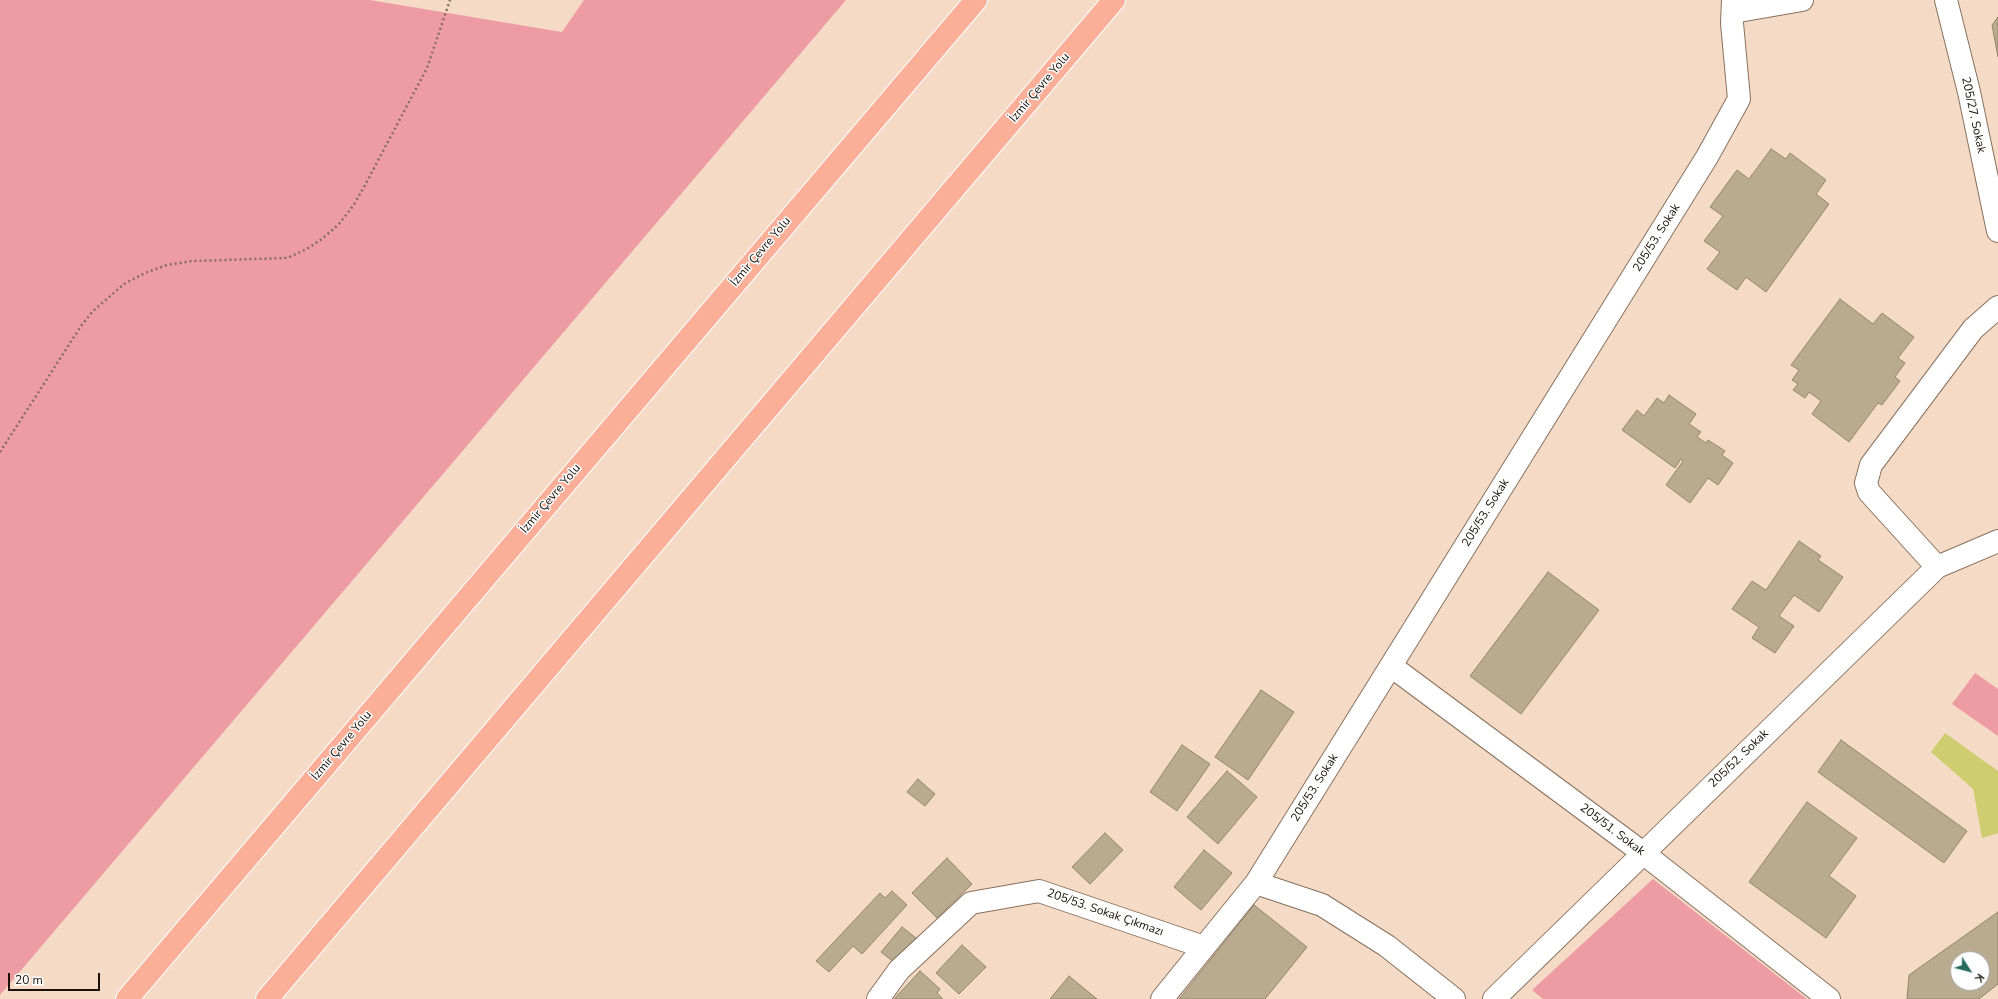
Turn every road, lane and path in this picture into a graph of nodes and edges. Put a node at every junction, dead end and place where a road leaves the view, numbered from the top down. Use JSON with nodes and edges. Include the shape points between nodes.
{"nodes":[{"id":1,"x":450,"y":0,"type":"edge"},
{"id":2,"x":976,"y":0,"type":"edge"},
{"id":3,"x":1114,"y":0,"type":"edge"},
{"id":4,"x":1802,"y":0,"type":"edge"},
{"id":5,"x":1946,"y":0,"type":"edge"},
{"id":6,"x":1733,"y":6,"type":"edge"},
{"id":7,"x":1998,"y":230,"type":"edge"},
{"id":8,"x":1998,"y":307,"type":"edge"},
{"id":9,"x":0,"y":452,"type":"edge"},
{"id":10,"x":1998,"y":541,"type":"edge"},
{"id":11,"x":1937,"y":567,"type":"junction"},
{"id":12,"x":1391,"y":666,"type":"junction"},
{"id":13,"x":1643,"y":853,"type":"junction"},
{"id":14,"x":1256,"y":883,"type":"junction"},
{"id":15,"x":1204,"y":947,"type":"junction"},
{"id":16,"x":127,"y":999,"type":"edge"},
{"id":17,"x":267,"y":999,"type":"edge"},
{"id":18,"x":878,"y":999,"type":"edge"},
{"id":19,"x":1162,"y":999,"type":"edge"},
{"id":20,"x":1454,"y":999,"type":"edge"},
{"id":21,"x":1494,"y":999,"type":"edge"},
{"id":22,"x":1829,"y":999,"type":"edge"}],
"edges":[{"from":1,"to":9,"type":"path","via":[[427,68],[364,187],[339,224],[322,239],[287,258],[192,261],[168,265],[124,284],[98,306],[81,326]]},
{"from":2,"to":16,"type":"highway","name":"İzmir Çevre Yolu"},
{"from":3,"to":17,"type":"highway","name":"İzmir Çevre Yolu"},
{"from":4,"to":6,"type":"street"},
{"from":5,"to":7,"type":"street","name":"205/27. Sokak","via":[[1969,92]]},
{"from":6,"to":12,"type":"street","name":"205/53. Sokak","via":[[1732,23],[1739,99],[1707,157]]},
{"from":8,"to":11,"type":"street","via":[[1973,329],[1871,465],[1866,484],[1869,492]]},
{"from":10,"to":11,"type":"street","name":"205/52. Sokak"},
{"from":11,"to":13,"type":"street","name":"205/52. Sokak"},
{"from":12,"to":13,"type":"street","name":"205/51. Sokak"},
{"from":12,"to":14,"type":"street","name":"205/53. Sokak"},
{"from":13,"to":21,"type":"street","name":"205/52. Sokak"},
{"from":13,"to":22,"type":"street","name":"205/51. Sokak"},
{"from":14,"to":15,"type":"street","name":"205/53. Sokak"},
{"from":14,"to":20,"type":"street","via":[[1322,905],[1387,946]]},
{"from":15,"to":18,"type":"street","name":"205/53. Sokak Çıkmazı","via":[[1039,891],[971,903],[899,970]]},
{"from":15,"to":19,"type":"street","name":"205/53. Sokak"}]}
